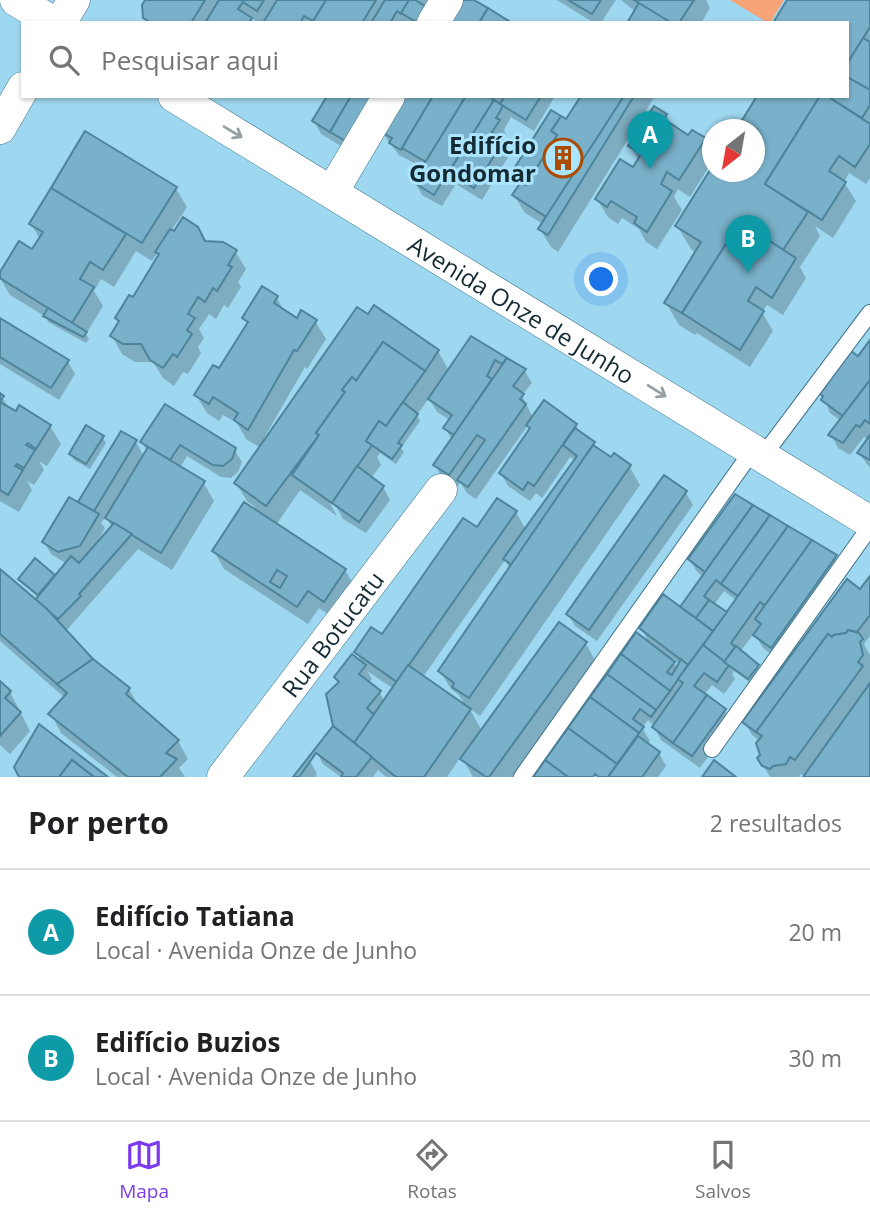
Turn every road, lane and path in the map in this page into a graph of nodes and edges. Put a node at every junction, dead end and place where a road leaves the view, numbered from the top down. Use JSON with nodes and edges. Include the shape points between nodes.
{"nodes":[{"id":1,"x":16,"y":0,"type":"edge"},
{"id":2,"x":74,"y":0,"type":"edge"},
{"id":3,"x":447,"y":0,"type":"edge"},
{"id":4,"x":51,"y":21,"type":"edge"},
{"id":5,"x":61,"y":21,"type":"edge"},
{"id":6,"x":434,"y":21,"type":"edge"},
{"id":7,"x":21,"y":91,"type":"edge"},
{"id":8,"x":177,"y":98,"type":"edge"},
{"id":9,"x":388,"y":98,"type":"edge"},
{"id":10,"x":0,"y":128,"type":"edge"},
{"id":11,"x":332,"y":192,"type":"junction"},
{"id":12,"x":870,"y":313,"type":"edge"},
{"id":13,"x":758,"y":453,"type":"junction"},
{"id":14,"x":441,"y":490,"type":"dead end"},
{"id":15,"x":870,"y":524,"type":"edge"},
{"id":16,"x":712,"y":749,"type":"dead end"},
{"id":17,"x":223,"y":777,"type":"edge"},
{"id":18,"x":522,"y":777,"type":"edge"}],
"edges":[{"from":1,"to":4,"type":"street"},
{"from":2,"to":5,"type":"street"},
{"from":3,"to":6,"type":"street"},
{"from":7,"to":10,"type":"street"},
{"from":8,"to":11,"type":"street","name":"Avenida Onze de Junho","one_way":true},
{"from":9,"to":11,"type":"street"},
{"from":11,"to":13,"type":"street","name":"Avenida Onze de Junho","one_way":true},
{"from":12,"to":13,"type":"lane"},
{"from":13,"to":15,"type":"street","name":"Avenida Onze de Junho"},
{"from":13,"to":18,"type":"lane"},
{"from":14,"to":17,"type":"street","name":"Rua Botucatu"},
{"from":15,"to":16,"type":"lane"}]}
